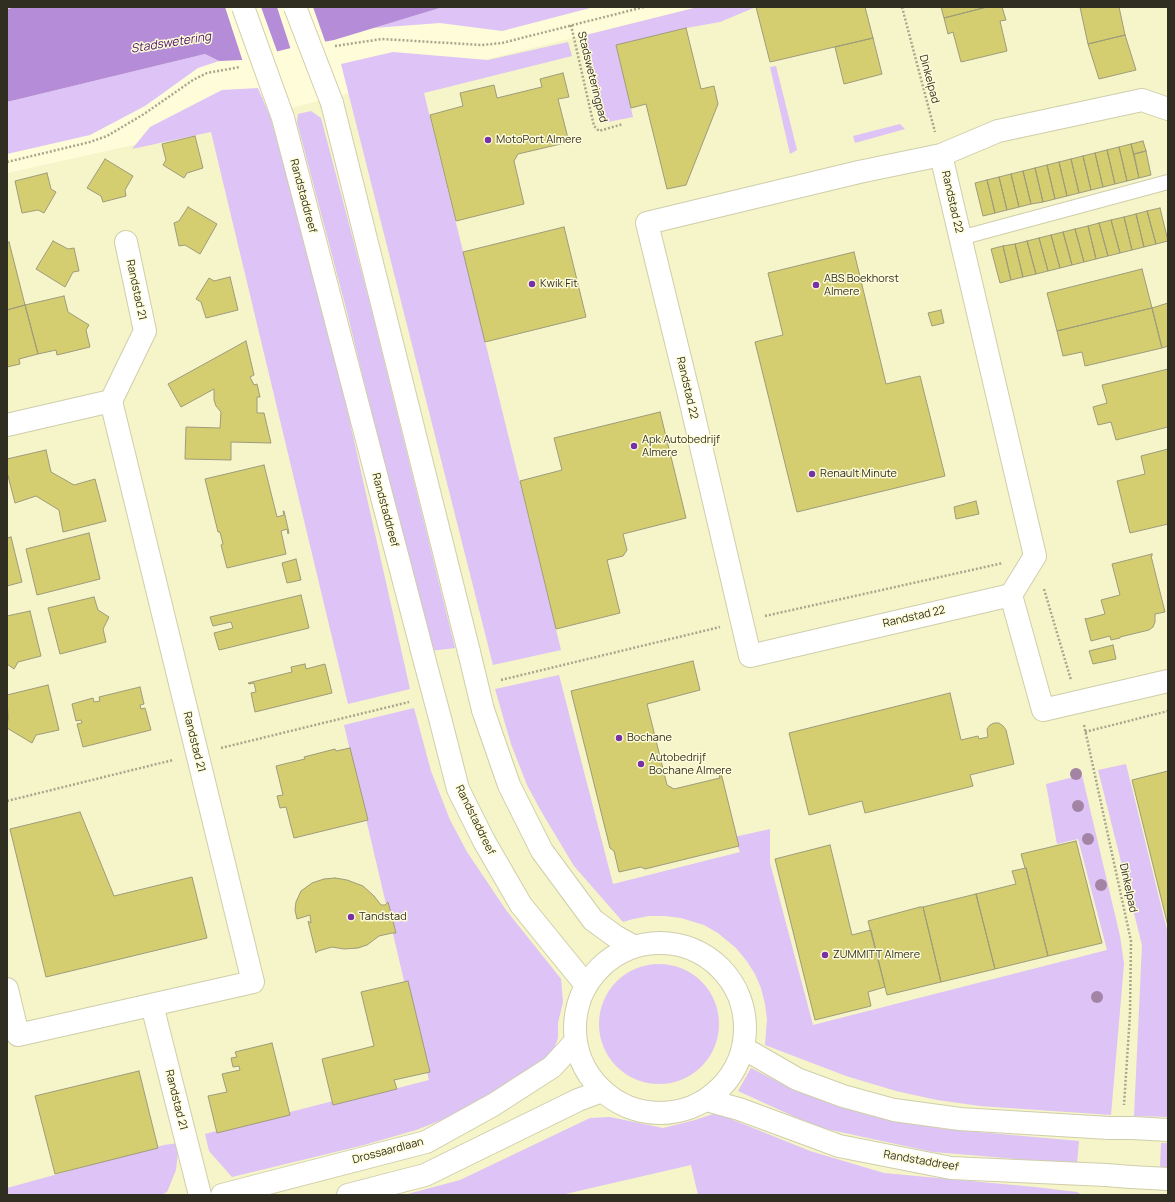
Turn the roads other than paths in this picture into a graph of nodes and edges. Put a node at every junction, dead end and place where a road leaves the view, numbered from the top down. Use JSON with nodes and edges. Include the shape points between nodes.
{"nodes":[{"id":1,"x":242,"y":7,"type":"edge"},
{"id":2,"x":295,"y":7,"type":"edge"},
{"id":3,"x":1168,"y":109,"type":"edge"},
{"id":4,"x":941,"y":155,"type":"junction"},
{"id":5,"x":1168,"y":182,"type":"edge"},
{"id":6,"x":960,"y":238,"type":"junction"},
{"id":7,"x":126,"y":242,"type":"dead end"},
{"id":8,"x":111,"y":401,"type":"junction"},
{"id":9,"x":7,"y":425,"type":"edge"},
{"id":10,"x":1011,"y":595,"type":"junction"},
{"id":11,"x":1168,"y":681,"type":"edge"},
{"id":12,"x":633,"y":946,"type":"junction"},
{"id":13,"x":586,"y":985,"type":"junction"},
{"id":14,"x":7,"y":989,"type":"edge"},
{"id":15,"x":152,"y":1005,"type":"junction"},
{"id":16,"x":575,"y":1042,"type":"junction"},
{"id":17,"x":745,"y":1049,"type":"junction"},
{"id":18,"x":602,"y":1091,"type":"junction"},
{"id":19,"x":706,"y":1100,"type":"junction"},
{"id":20,"x":1168,"y":1130,"type":"edge"},
{"id":21,"x":1168,"y":1179,"type":"edge"},
{"id":22,"x":200,"y":1195,"type":"edge"},
{"id":23,"x":222,"y":1195,"type":"edge"},
{"id":24,"x":348,"y":1195,"type":"edge"}],
"edges":[{"from":1,"to":13,"type":"main road","name":"Randstaddreef","bridge":true,"via":[[283,118],[458,789],[521,905]]},
{"from":2,"to":12,"type":"main road","bridge":true,"via":[[332,103],[484,710],[509,785],[542,851],[593,920]]},
{"from":3,"to":4,"type":"main road","name":"Randstad 22","via":[[1142,100],[998,131]]},
{"from":4,"to":6,"type":"main road","name":"Randstad 22"},
{"from":4,"to":10,"type":"main road","name":"Randstad 22","via":[[854,173],[647,223],[690,395],[750,656]]},
{"from":5,"to":6,"type":"lane"},
{"from":6,"to":10,"type":"main road","name":"Randstad 22","via":[[1035,556]]},
{"from":7,"to":8,"type":"main road","name":"Randstad 21","via":[[145,331]]},
{"from":8,"to":9,"type":"main road"},
{"from":8,"to":15,"type":"main road","name":"Randstad 21","via":[[253,982]]},
{"from":10,"to":11,"type":"main road","via":[[1043,710]]},
{"from":12,"to":13,"type":"main road","via":[[609,958],[594,972]]},
{"from":12,"to":17,"type":"main road","via":[[672,943],[705,955],[727,974],[740,996],[745,1016]]},
{"from":13,"to":16,"type":"main road","via":[[577,1006]]},
{"from":14,"to":15,"type":"main road","name":"Randstad 21","via":[[18,1035]]},
{"from":15,"to":22,"type":"main road","name":"Randstad 21"},
{"from":16,"to":18,"type":"main road","via":[[584,1069]]},
{"from":16,"to":23,"type":"main road","name":"Drossaardlaan","via":[[552,1067],[493,1105],[426,1142]]},
{"from":17,"to":19,"type":"main road","via":[[727,1082]]},
{"from":17,"to":20,"type":"main road","bridge":true,"via":[[797,1079],[843,1096],[894,1110],[960,1119]]},
{"from":18,"to":19,"type":"main road","via":[[623,1105],[644,1111],[667,1113]]},
{"from":18,"to":24,"type":"main road","via":[[578,1100],[425,1175]]},
{"from":19,"to":21,"type":"main road","name":"Randstaddreef","bridge":true,"via":[[739,1109],[839,1146],[951,1168]]}]}
